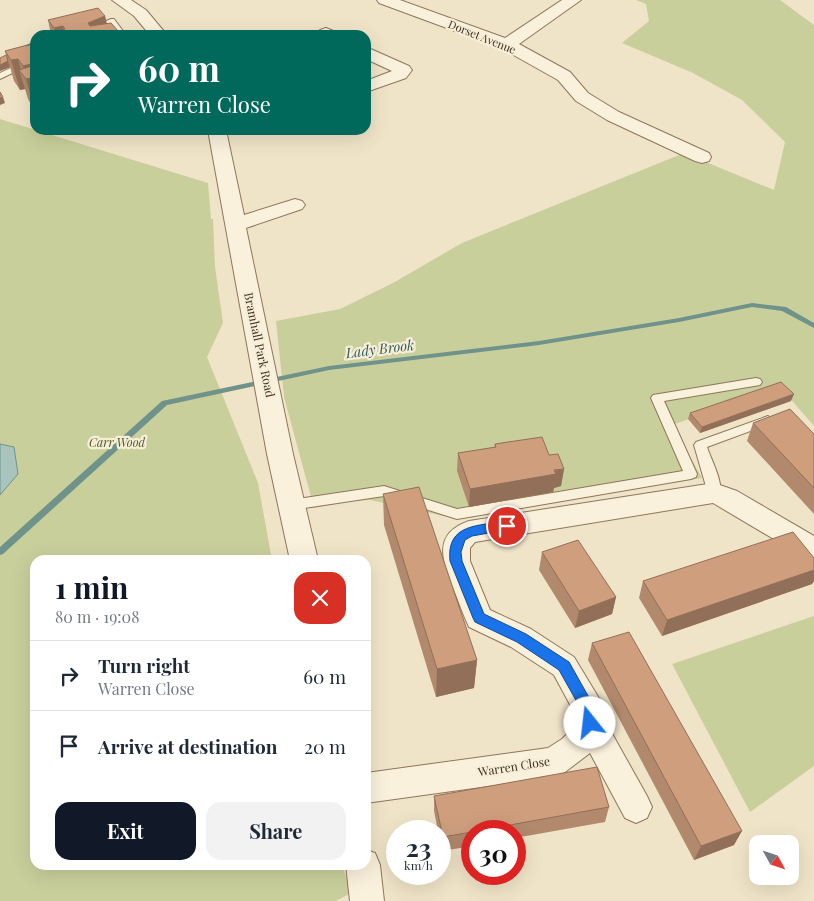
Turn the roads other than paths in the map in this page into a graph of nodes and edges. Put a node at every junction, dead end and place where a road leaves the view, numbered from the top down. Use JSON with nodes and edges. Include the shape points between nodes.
{"nodes":[{"id":1,"x":120,"y":0,"type":"edge"},
{"id":2,"x":385,"y":0,"type":"edge"},
{"id":3,"x":573,"y":0,"type":"edge"},
{"id":4,"x":88,"y":30,"type":"edge"},
{"id":5,"x":118,"y":30,"type":"edge"},
{"id":6,"x":153,"y":30,"type":"edge"},
{"id":7,"x":507,"y":44,"type":"junction"},
{"id":8,"x":371,"y":54,"type":"edge"},
{"id":9,"x":30,"y":61,"type":"edge"},
{"id":10,"x":0,"y":76,"type":"edge"},
{"id":11,"x":371,"y":86,"type":"edge"},
{"id":12,"x":218,"y":135,"type":"edge"},
{"id":13,"x":702,"y":157,"type":"dead end"},
{"id":14,"x":295,"y":205,"type":"dead end"},
{"id":15,"x":235,"y":225,"type":"junction"},
{"id":16,"x":756,"y":382,"type":"dead end"},
{"id":17,"x":779,"y":416,"type":"edge"},
{"id":18,"x":714,"y":493,"type":"junction"},
{"id":19,"x":291,"y":505,"type":"junction"},
{"id":20,"x":814,"y":549,"type":"edge"},
{"id":21,"x":303,"y":555,"type":"edge"},
{"id":22,"x":590,"y":723,"type":"junction"},
{"id":23,"x":371,"y":787,"type":"edge"},
{"id":24,"x":636,"y":807,"type":"dead end"},
{"id":25,"x":364,"y":870,"type":"edge"},
{"id":26,"x":367,"y":901,"type":"edge"}],
"edges":[{"from":1,"to":6,"type":"street","via":[[140,13]]},
{"from":2,"to":7,"type":"street","name":"Dorset Avenue"},
{"from":3,"to":7,"type":"street"},
{"from":4,"to":5,"type":"lane","via":[[111,21]]},
{"from":7,"to":13,"type":"street","name":"Dorset Avenue","via":[[564,76],[582,97],[613,116]]},
{"from":8,"to":11,"type":"street","via":[[403,70]]},
{"from":9,"to":10,"type":"lane"},
{"from":12,"to":15,"type":"street","name":"Bramhall Park Road"},
{"from":14,"to":15,"type":"street"},
{"from":15,"to":19,"type":"street","name":"Bramhall Park Road"},
{"from":16,"to":19,"type":"lane","via":[[657,398],[691,474],[457,514],[384,491]]},
{"from":17,"to":18,"type":"lane","via":[[700,445]]},
{"from":18,"to":20,"type":"street"},
{"from":18,"to":22,"type":"street","via":[[469,532],[461,537],[455,552],[456,561],[480,618],[522,638],[564,666],[589,710]]},
{"from":19,"to":21,"type":"street","name":"Bramhall Park Road"},
{"from":22,"to":23,"type":"street","name":"Warren Close","via":[[580,743],[554,762]]},
{"from":22,"to":24,"type":"street"},
{"from":25,"to":26,"type":"street"}]}
